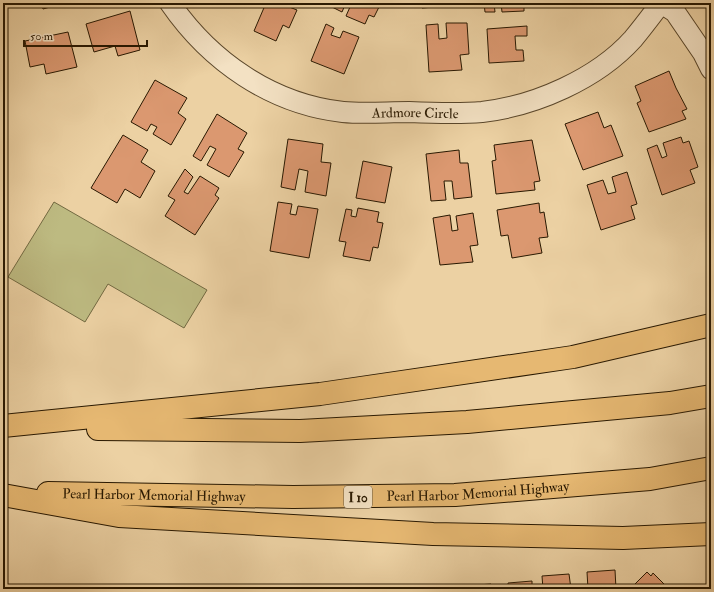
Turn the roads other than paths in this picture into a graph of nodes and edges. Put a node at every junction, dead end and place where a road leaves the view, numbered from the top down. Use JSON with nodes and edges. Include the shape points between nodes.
{"nodes":[{"id":1,"x":170,"y":3,"type":"edge"},
{"id":2,"x":661,"y":3,"type":"edge"},
{"id":3,"x":711,"y":69,"type":"edge"},
{"id":4,"x":711,"y":325,"type":"edge"},
{"id":5,"x":711,"y":396,"type":"edge"},
{"id":6,"x":3,"y":427,"type":"edge"},
{"id":7,"x":711,"y":468,"type":"edge"},
{"id":8,"x":3,"y":492,"type":"edge"},
{"id":9,"x":3,"y":495,"type":"edge"},
{"id":10,"x":711,"y":534,"type":"edge"}],
"edges":[{"from":1,"to":2,"type":"street","name":"Ardmore Circle","via":[[205,46],[233,69],[273,93],[298,103],[344,112],[458,113],[513,107],[568,87],[613,57],[633,39]]},
{"from":2,"to":3,"type":"street","via":[[675,12]]},
{"from":4,"to":6,"type":"highway","via":[[573,356],[320,394]]},
{"from":5,"to":6,"type":"highway","via":[[670,403],[467,422],[300,431]]},
{"from":7,"to":8,"type":"highway","name":"Pearl Harbor Memorial Highway","number":"I 10","via":[[650,479],[455,495],[293,497]]},
{"from":9,"to":10,"type":"highway","via":[[119,516],[433,534],[623,538]]}]}
